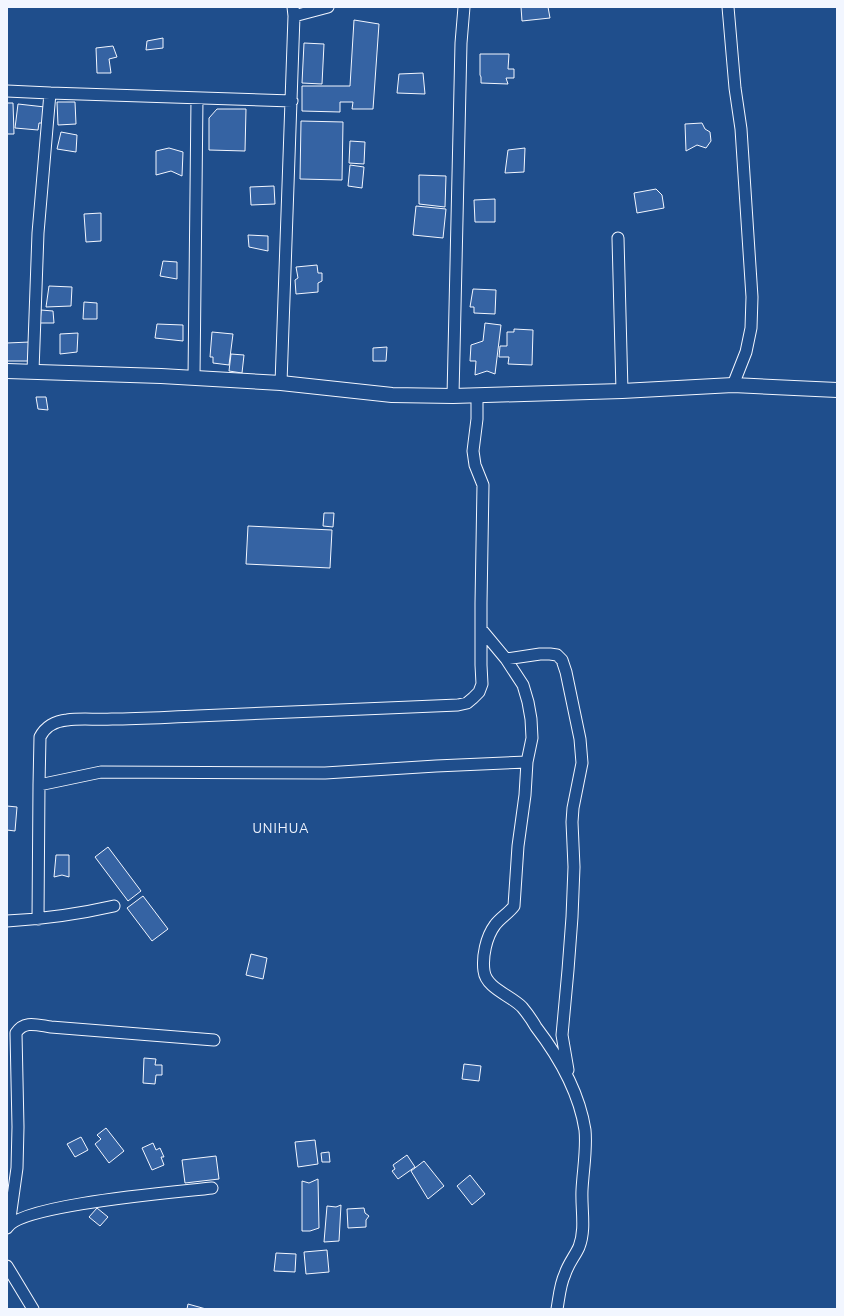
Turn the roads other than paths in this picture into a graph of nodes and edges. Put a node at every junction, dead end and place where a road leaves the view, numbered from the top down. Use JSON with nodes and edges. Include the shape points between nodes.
{"nodes":[{"id":1,"x":328,"y":7,"type":"edge"},
{"id":2,"x":464,"y":7,"type":"edge"},
{"id":3,"x":728,"y":7,"type":"edge"},
{"id":4,"x":293,"y":12,"type":"edge"},
{"id":5,"x":7,"y":90,"type":"edge"},
{"id":6,"x":50,"y":93,"type":"junction"},
{"id":7,"x":197,"y":98,"type":"junction"},
{"id":8,"x":292,"y":101,"type":"junction"},
{"id":9,"x":618,"y":238,"type":"dead end"},
{"id":10,"x":7,"y":371,"type":"edge"},
{"id":11,"x":33,"y":371,"type":"junction"},
{"id":12,"x":194,"y":378,"type":"junction"},
{"id":13,"x":281,"y":384,"type":"junction"},
{"id":14,"x":733,"y":385,"type":"junction"},
{"id":15,"x":837,"y":390,"type":"edge"},
{"id":16,"x":622,"y":392,"type":"junction"},
{"id":17,"x":453,"y":396,"type":"junction"},
{"id":18,"x":477,"y":396,"type":"junction"},
{"id":19,"x":481,"y":629,"type":"junction"},
{"id":20,"x":506,"y":659,"type":"junction"},
{"id":21,"x":527,"y":762,"type":"junction"},
{"id":22,"x":39,"y":785,"type":"junction"},
{"id":23,"x":114,"y":906,"type":"dead end"},
{"id":24,"x":38,"y":919,"type":"junction"},
{"id":25,"x":7,"y":921,"type":"edge"},
{"id":26,"x":214,"y":1040,"type":"dead end"},
{"id":27,"x":569,"y":1077,"type":"junction"},
{"id":28,"x":212,"y":1188,"type":"dead end"},
{"id":29,"x":8,"y":1227,"type":"edge"},
{"id":30,"x":7,"y":1266,"type":"edge"},
{"id":31,"x":33,"y":1309,"type":"edge"},
{"id":32,"x":557,"y":1309,"type":"edge"}],
"edges":[{"from":1,"to":4,"type":"street"},
{"from":2,"to":17,"type":"street"},
{"from":3,"to":14,"type":"street","via":[[741,129],[752,297],[751,328],[746,352]]},
{"from":4,"to":8,"type":"street"},
{"from":5,"to":6,"type":"street"},
{"from":6,"to":7,"type":"street"},
{"from":6,"to":11,"type":"street","via":[[38,233]]},
{"from":7,"to":8,"type":"street"},
{"from":7,"to":12,"type":"street"},
{"from":8,"to":13,"type":"street"},
{"from":9,"to":16,"type":"street"},
{"from":10,"to":11,"type":"street"},
{"from":11,"to":12,"type":"street"},
{"from":12,"to":13,"type":"street"},
{"from":13,"to":17,"type":"street","via":[[392,395]]},
{"from":14,"to":15,"type":"street"},
{"from":14,"to":16,"type":"street"},
{"from":16,"to":18,"type":"street"},
{"from":17,"to":18,"type":"street"},
{"from":18,"to":19,"type":"street","via":[[473,451],[475,465],[483,485]]},
{"from":19,"to":20,"type":"street"},
{"from":19,"to":22,"type":"street","via":[[482,684],[479,692],[467,702],[59,721],[44,730],[40,737]]},
{"from":20,"to":21,"type":"street","via":[[523,685],[532,719],[532,738]]},
{"from":20,"to":27,"type":"street","via":[[550,654],[557,655],[562,660],[580,739],[582,763],[573,808],[572,917],[562,1035]]},
{"from":21,"to":22,"type":"street","via":[[325,773],[101,772]]},
{"from":21,"to":27,"type":"street","via":[[514,906],[495,925],[489,937],[484,956],[484,971],[486,980],[494,988],[522,1008]]},
{"from":22,"to":24,"type":"street"},
{"from":23,"to":24,"type":"street"},
{"from":24,"to":25,"type":"street"},
{"from":26,"to":29,"type":"street","via":[[30,1024],[19,1028],[16,1033],[17,1168]]},
{"from":27,"to":32,"type":"street","via":[[585,1130],[583,1222],[579,1247],[564,1275]]},
{"from":28,"to":29,"type":"street","via":[[76,1204],[33,1214],[15,1221]]},
{"from":30,"to":31,"type":"street"}]}
